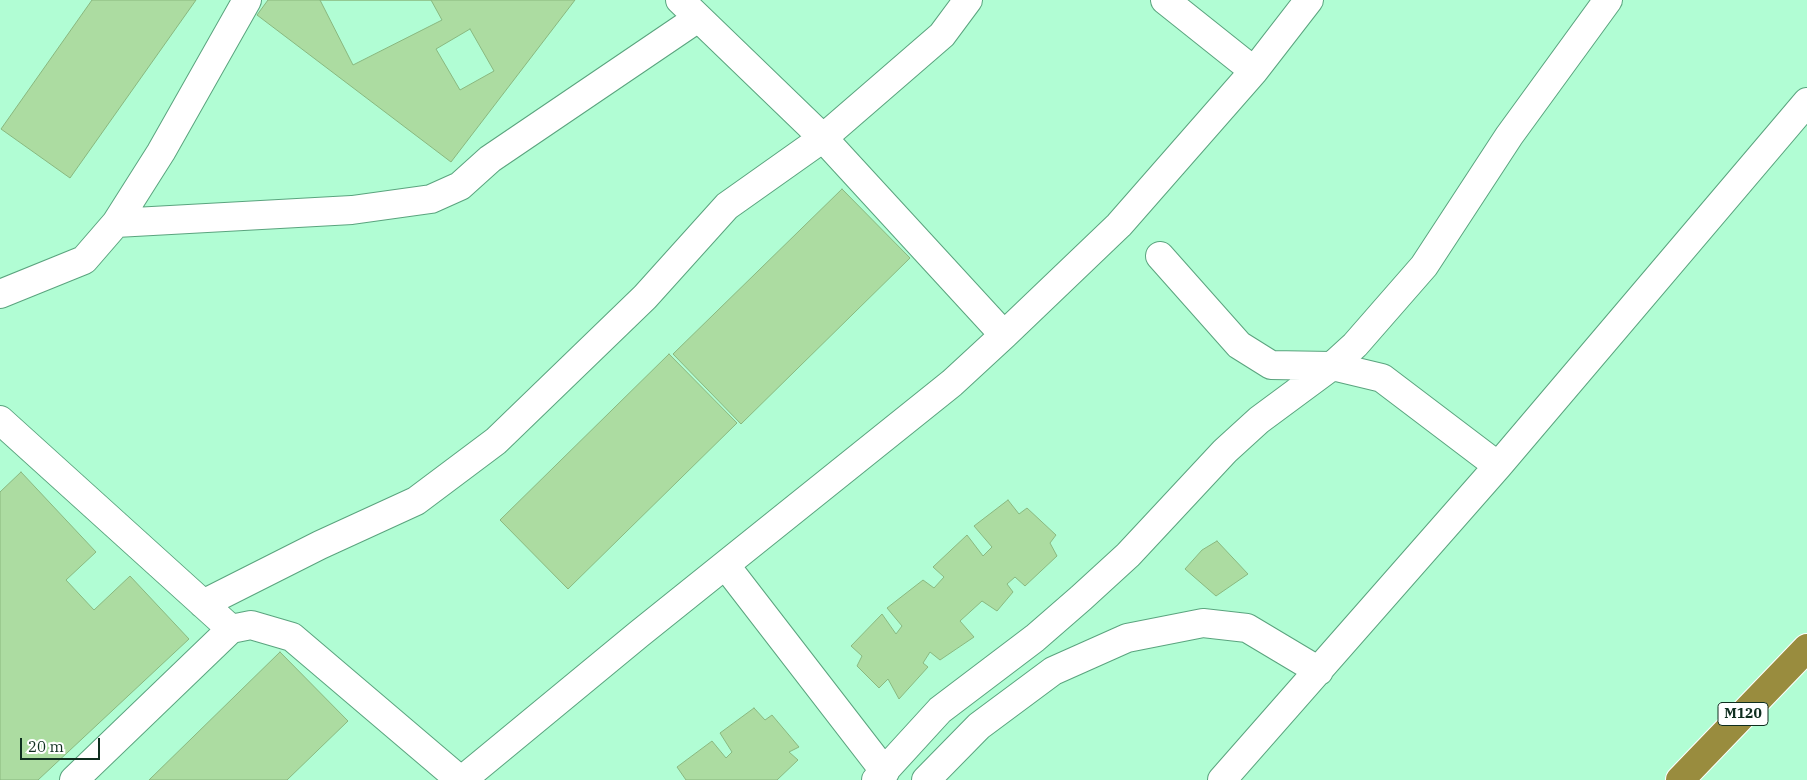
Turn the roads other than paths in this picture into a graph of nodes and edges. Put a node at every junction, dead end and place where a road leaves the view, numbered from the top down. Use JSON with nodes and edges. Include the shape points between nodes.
{"nodes":[{"id":1,"x":247,"y":0,"type":"edge"},
{"id":2,"x":968,"y":0,"type":"edge"},
{"id":3,"x":1165,"y":0,"type":"edge"},
{"id":4,"x":1309,"y":0,"type":"edge"},
{"id":5,"x":1608,"y":0,"type":"edge"},
{"id":6,"x":689,"y":9,"type":"edge"},
{"id":7,"x":1254,"y":71,"type":"junction"},
{"id":8,"x":1807,"y":102,"type":"edge"},
{"id":9,"x":823,"y":138,"type":"junction"},
{"id":10,"x":116,"y":223,"type":"junction"},
{"id":11,"x":1160,"y":256,"type":"dead end"},
{"id":12,"x":0,"y":294,"type":"edge"},
{"id":13,"x":1004,"y":335,"type":"junction"},
{"id":14,"x":1332,"y":366,"type":"junction"},
{"id":15,"x":1,"y":423,"type":"edge"},
{"id":16,"x":1498,"y":466,"type":"junction"},
{"id":17,"x":726,"y":566,"type":"junction"},
{"id":18,"x":203,"y":604,"type":"junction"},
{"id":19,"x":230,"y":629,"type":"junction"},
{"id":20,"x":1807,"y":648,"type":"edge"},
{"id":21,"x":1319,"y":671,"type":"junction"},
{"id":22,"x":880,"y":776,"type":"edge"},
{"id":23,"x":74,"y":780,"type":"edge"},
{"id":24,"x":461,"y":780,"type":"edge"},
{"id":25,"x":926,"y":780,"type":"edge"},
{"id":26,"x":1222,"y":780,"type":"edge"},
{"id":27,"x":1680,"y":780,"type":"edge"}],
"edges":[{"from":1,"to":10,"type":"street","via":[[161,152]]},
{"from":2,"to":9,"type":"street","via":[[942,35]]},
{"from":3,"to":7,"type":"street"},
{"from":4,"to":7,"type":"street"},
{"from":5,"to":14,"type":"street","via":[[1509,136],[1424,266],[1355,345]]},
{"from":6,"to":9,"type":"street"},
{"from":6,"to":10,"type":"street","via":[[490,159],[460,186],[431,199],[352,210]]},
{"from":7,"to":13,"type":"street","via":[[1118,225]]},
{"from":8,"to":16,"type":"street"},
{"from":9,"to":13,"type":"street"},
{"from":9,"to":18,"type":"street","via":[[727,206],[645,297],[489,447],[416,501]]},
{"from":10,"to":12,"type":"street","via":[[84,260]]},
{"from":11,"to":14,"type":"street","via":[[1239,344],[1271,365]]},
{"from":13,"to":17,"type":"street","via":[[952,383]]},
{"from":14,"to":16,"type":"street","via":[[1382,378]]},
{"from":14,"to":22,"type":"street","via":[[1259,420],[1225,451],[1128,555],[1035,638],[940,710]]},
{"from":15,"to":18,"type":"street"},
{"from":16,"to":21,"type":"street"},
{"from":17,"to":22,"type":"street"},
{"from":17,"to":24,"type":"street"},
{"from":18,"to":19,"type":"street"},
{"from":19,"to":23,"type":"street"},
{"from":19,"to":24,"type":"street","via":[[251,625],[292,638]]},
{"from":20,"to":27,"type":"highway","number":"M120"},
{"from":21,"to":25,"type":"street","via":[[1247,628],[1203,623],[1127,638],[1053,671],[979,726]]},
{"from":21,"to":26,"type":"street"}]}
